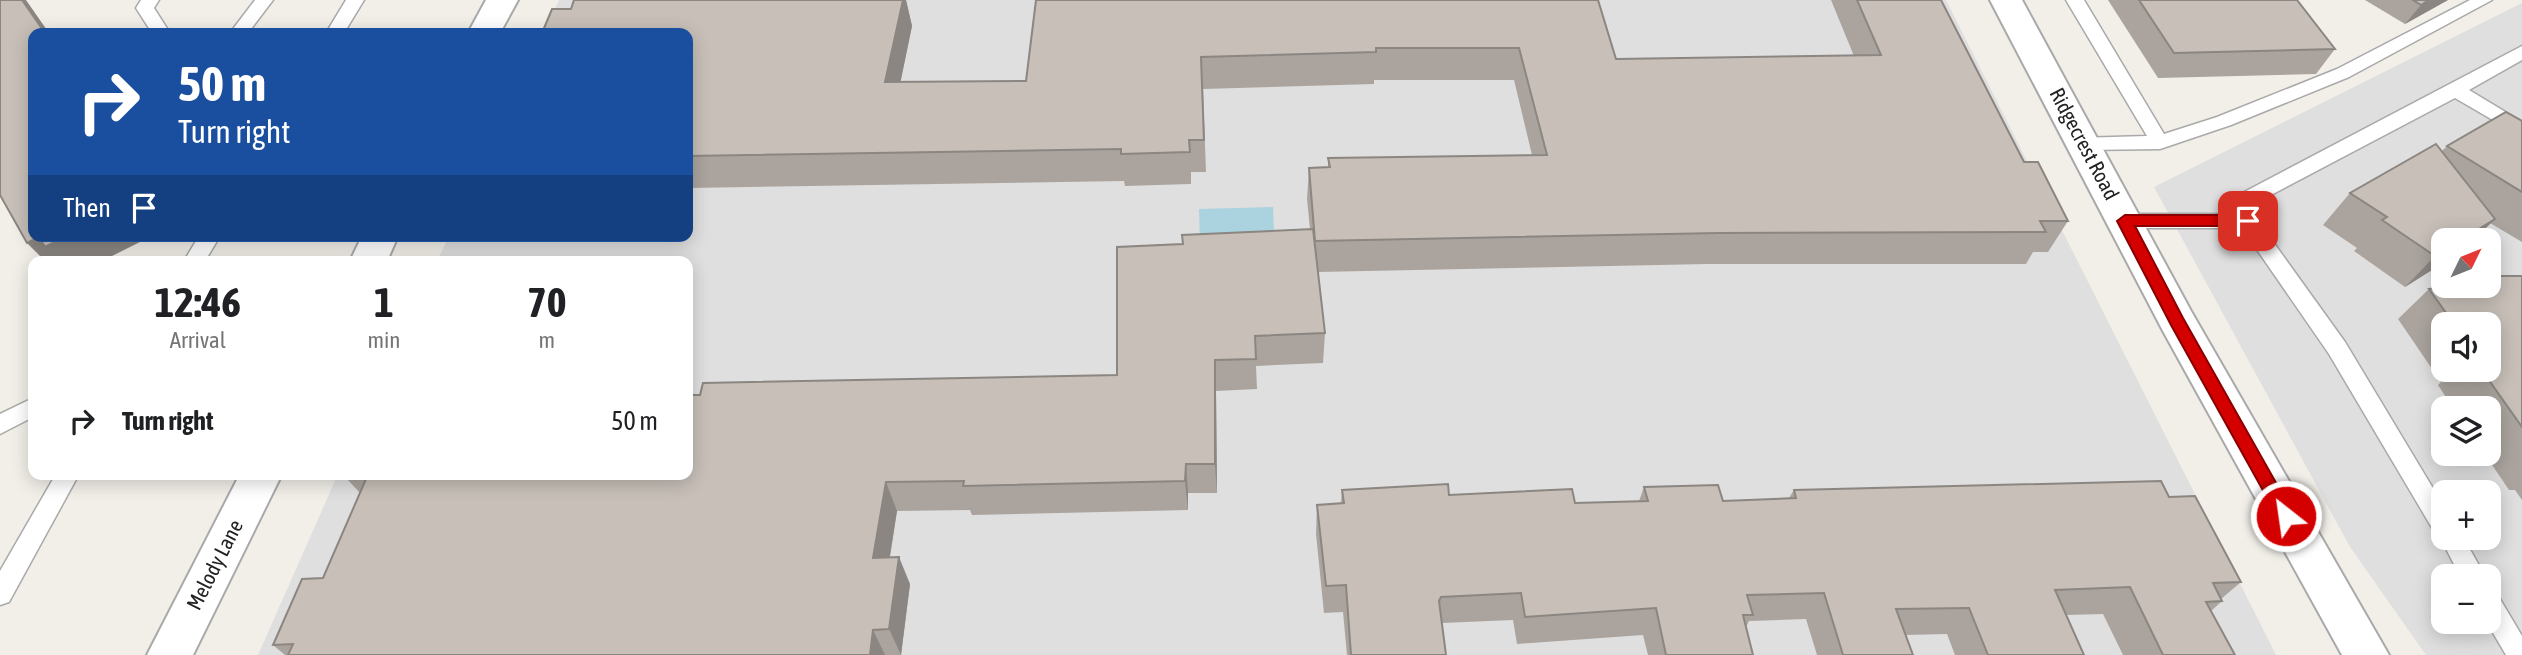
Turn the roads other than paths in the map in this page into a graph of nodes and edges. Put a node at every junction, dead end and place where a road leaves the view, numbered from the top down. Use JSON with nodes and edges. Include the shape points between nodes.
{"nodes":[{"id":1,"x":150,"y":0,"type":"edge"},
{"id":2,"x":264,"y":0,"type":"edge"},
{"id":3,"x":355,"y":0,"type":"edge"},
{"id":4,"x":502,"y":0,"type":"edge"},
{"id":5,"x":2006,"y":0,"type":"edge"},
{"id":6,"x":2075,"y":0,"type":"edge"},
{"id":7,"x":2483,"y":0,"type":"edge"},
{"id":8,"x":158,"y":28,"type":"edge"},
{"id":9,"x":243,"y":28,"type":"edge"},
{"id":10,"x":338,"y":28,"type":"edge"},
{"id":11,"x":488,"y":28,"type":"edge"},
{"id":12,"x":2522,"y":51,"type":"edge"},
{"id":13,"x":2455,"y":90,"type":"junction"},
{"id":14,"x":2522,"y":131,"type":"edge"},
{"id":15,"x":2160,"y":142,"type":"junction"},
{"id":16,"x":2084,"y":144,"type":"junction"},
{"id":17,"x":2125,"y":221,"type":"junction"},
{"id":18,"x":2248,"y":221,"type":"junction"},
{"id":19,"x":28,"y":410,"type":"edge"},
{"id":20,"x":0,"y":425,"type":"edge"},
{"id":21,"x":65,"y":480,"type":"edge"},
{"id":22,"x":258,"y":480,"type":"edge"},
{"id":23,"x":2431,"y":506,"type":"edge"},
{"id":24,"x":0,"y":594,"type":"edge"},
{"id":25,"x":2501,"y":624,"type":"edge"},
{"id":26,"x":170,"y":655,"type":"edge"},
{"id":27,"x":2366,"y":655,"type":"edge"},
{"id":28,"x":2520,"y":655,"type":"edge"}],
"edges":[{"from":1,"to":8,"type":"lane","via":[[145,8]]},
{"from":2,"to":9,"type":"lane"},
{"from":3,"to":10,"type":"lane"},
{"from":4,"to":11,"type":"street"},
{"from":5,"to":16,"type":"street","name":"Ridgecrest Road"},
{"from":6,"to":15,"type":"lane"},
{"from":7,"to":15,"type":"lane","via":[[2224,121]]},
{"from":12,"to":13,"type":"lane"},
{"from":13,"to":14,"type":"lane"},
{"from":13,"to":18,"type":"lane","via":[[2236,205]]},
{"from":15,"to":16,"type":"lane"},
{"from":16,"to":17,"type":"street","name":"Ridgecrest Road"},
{"from":17,"to":18,"type":"lane"},
{"from":17,"to":27,"type":"street","name":"Ridgecrest Road","via":[[2189,344]]},
{"from":18,"to":23,"type":"lane","via":[[2337,348]]},
{"from":19,"to":20,"type":"lane"},
{"from":21,"to":24,"type":"lane"},
{"from":22,"to":26,"type":"street","name":"Melody Lane"},
{"from":25,"to":28,"type":"lane"}]}
